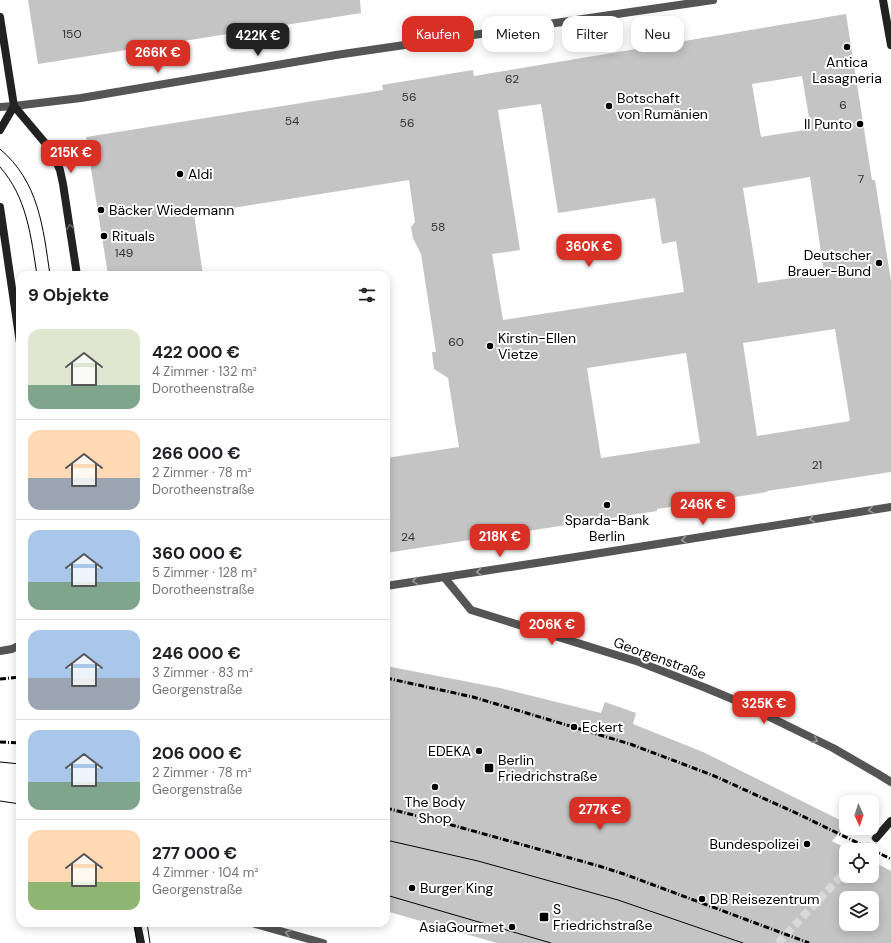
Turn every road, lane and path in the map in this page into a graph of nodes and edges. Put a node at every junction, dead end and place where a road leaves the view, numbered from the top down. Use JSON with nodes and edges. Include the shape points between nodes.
{"nodes":[{"id":1,"x":713,"y":0,"type":"edge"},
{"id":2,"x":883,"y":0,"type":"edge"},
{"id":3,"x":0,"y":17,"type":"edge"},
{"id":4,"x":891,"y":45,"type":"edge"},
{"id":5,"x":14,"y":106,"type":"junction"},
{"id":6,"x":0,"y":107,"type":"edge"},
{"id":7,"x":0,"y":130,"type":"edge"},
{"id":8,"x":0,"y":206,"type":"edge"},
{"id":9,"x":76,"y":271,"type":"edge"},
{"id":10,"x":16,"y":316,"type":"edge"},
{"id":11,"x":891,"y":507,"type":"edge"},
{"id":12,"x":444,"y":577,"type":"junction"},
{"id":13,"x":390,"y":585,"type":"edge"},
{"id":14,"x":16,"y":647,"type":"edge"},
{"id":15,"x":0,"y":651,"type":"edge"},
{"id":16,"x":891,"y":782,"type":"edge"},
{"id":17,"x":891,"y":822,"type":"edge"},
{"id":18,"x":876,"y":838,"type":"tunnel mouth"},
{"id":19,"x":139,"y":927,"type":"edge"},
{"id":20,"x":266,"y":927,"type":"edge"},
{"id":21,"x":141,"y":943,"type":"edge"},
{"id":22,"x":323,"y":943,"type":"edge"}],
"edges":[{"from":1,"to":5,"type":"street","via":[[336,55],[80,98]]},
{"from":2,"to":4,"type":"main road"},
{"from":3,"to":5,"type":"main road"},
{"from":5,"to":6,"type":"street"},
{"from":5,"to":7,"type":"main road"},
{"from":9,"to":5,"type":"main road","one_way":true,"via":[[60,170],[51,150]]},
{"from":8,"to":10,"type":"main road"},
{"from":11,"to":12,"type":"street","one_way":true},
{"from":12,"to":13,"type":"street","one_way":true},
{"from":12,"to":16,"type":"street","name":"Georgenstraße","one_way":true,"via":[[471,610],[639,662],[706,688],[833,748]]},
{"from":14,"to":15,"type":"street"},
{"from":17,"to":18,"type":"main road"},
{"from":19,"to":21,"type":"main road"},
{"from":22,"to":20,"type":"street","one_way":true}]}
